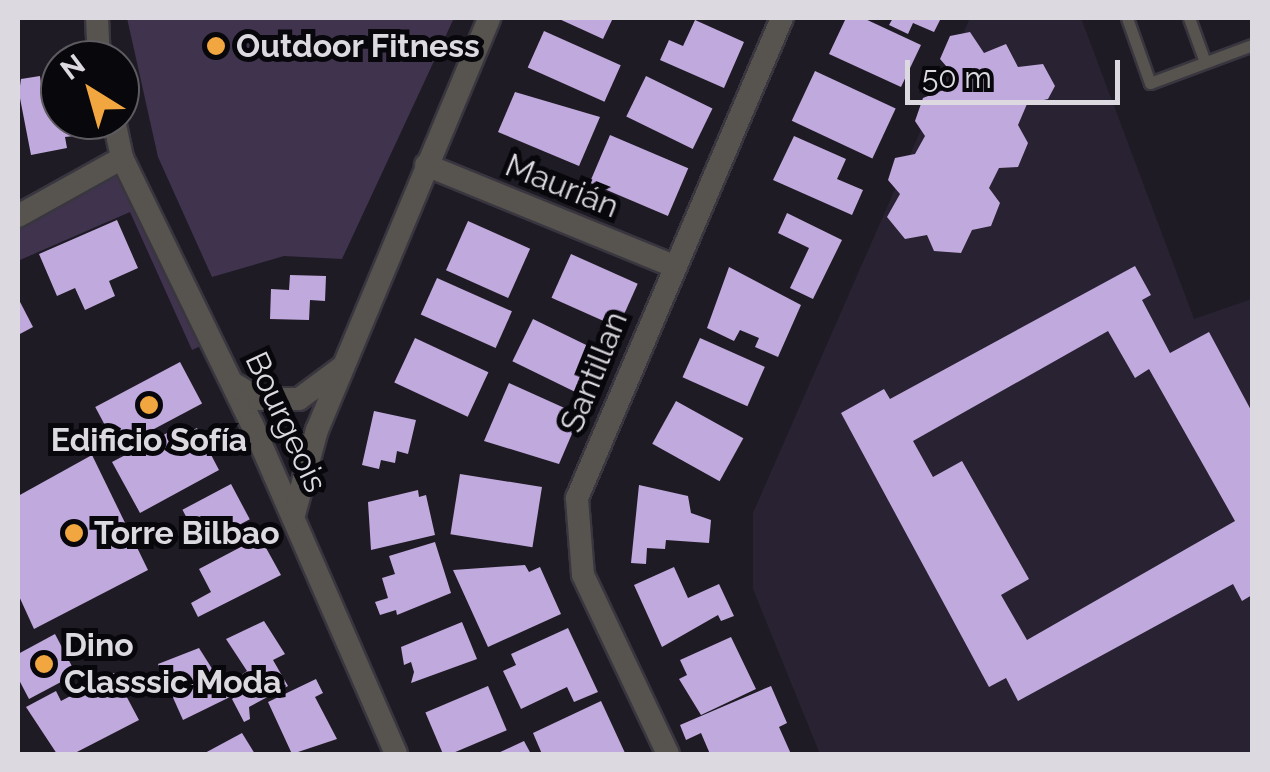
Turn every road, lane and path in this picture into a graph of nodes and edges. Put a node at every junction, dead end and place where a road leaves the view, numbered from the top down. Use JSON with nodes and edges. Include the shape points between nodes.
{"nodes":[{"id":1,"x":489,"y":18,"type":"edge"},
{"id":2,"x":782,"y":18,"type":"edge"},
{"id":3,"x":1127,"y":18,"type":"edge"},
{"id":4,"x":1190,"y":18,"type":"edge"},
{"id":5,"x":1252,"y":44,"type":"edge"},
{"id":6,"x":1205,"y":62,"type":"junction"},
{"id":7,"x":118,"y":140,"type":"edge"},
{"id":8,"x":122,"y":158,"type":"junction"},
{"id":9,"x":426,"y":165,"type":"junction"},
{"id":10,"x":18,"y":216,"type":"edge"},
{"id":11,"x":672,"y":266,"type":"junction"},
{"id":12,"x":343,"y":367,"type":"junction"},
{"id":13,"x":234,"y":384,"type":"junction"},
{"id":14,"x":294,"y":515,"type":"junction"},
{"id":15,"x":393,"y":753,"type":"edge"},
{"id":16,"x":668,"y":754,"type":"edge"}],
"edges":[{"from":1,"to":9,"type":"street"},
{"from":2,"to":11,"type":"street","name":"Santillan"},
{"from":3,"to":6,"type":"lane","via":[[1148,82]]},
{"from":4,"to":6,"type":"lane"},
{"from":5,"to":6,"type":"lane"},
{"from":7,"to":8,"type":"street","name":"Bourgeois"},
{"from":8,"to":10,"type":"street"},
{"from":8,"to":13,"type":"street","name":"Bourgeois"},
{"from":9,"to":11,"type":"street","name":"Maurián"},
{"from":9,"to":12,"type":"street"},
{"from":11,"to":16,"type":"street","name":"Santillan","via":[[577,498],[576,538],[583,575]]},
{"from":12,"to":13,"type":"street","via":[[299,399],[258,399]]},
{"from":12,"to":14,"type":"street","via":[[301,472]]},
{"from":13,"to":14,"type":"street","name":"Bourgeois"},
{"from":14,"to":15,"type":"street","name":"Bourgeois"}]}
